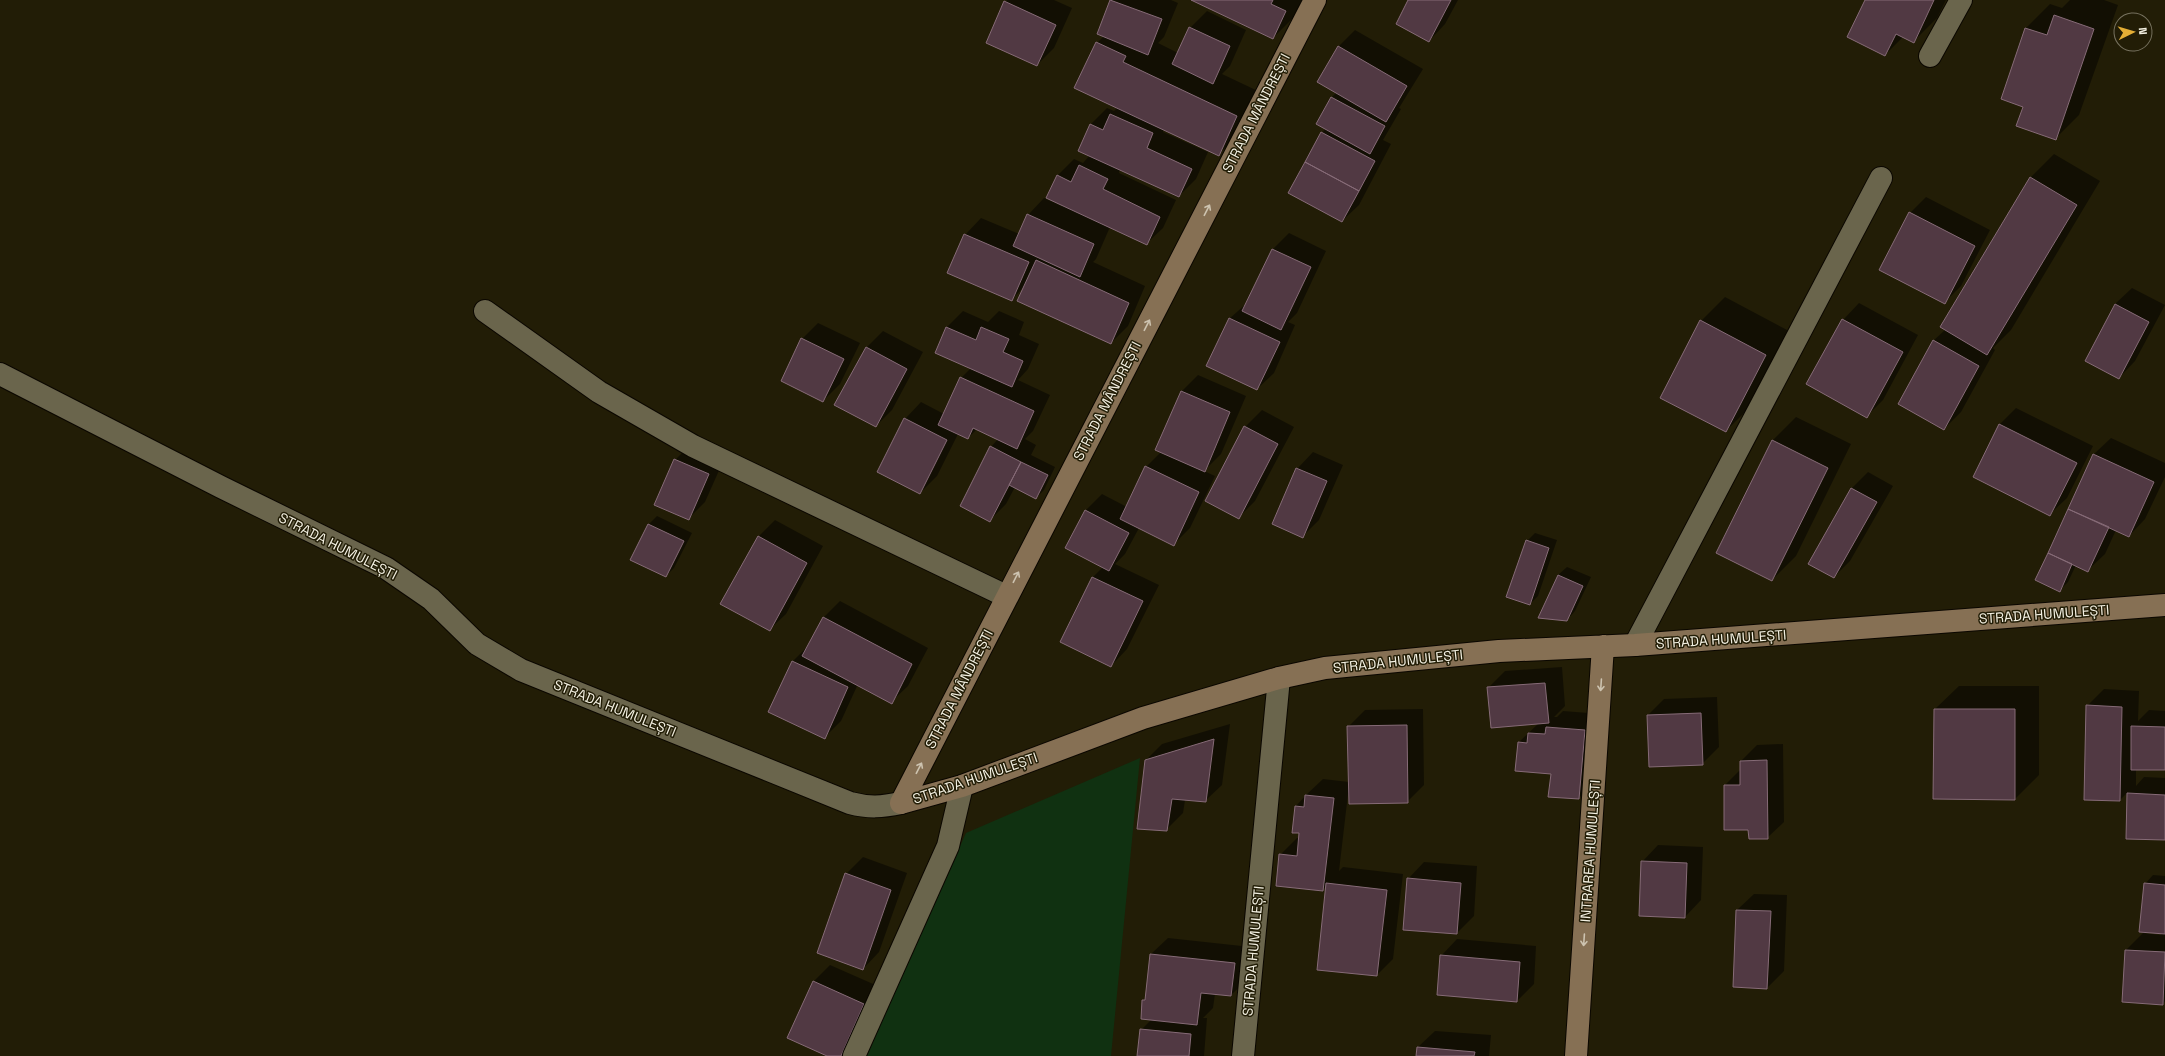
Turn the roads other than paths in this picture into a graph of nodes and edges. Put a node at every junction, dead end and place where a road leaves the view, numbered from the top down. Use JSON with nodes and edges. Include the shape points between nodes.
{"nodes":[{"id":1,"x":1315,"y":0,"type":"edge"},
{"id":2,"x":1961,"y":0,"type":"edge"},
{"id":3,"x":1930,"y":56,"type":"dead end"},
{"id":4,"x":1881,"y":178,"type":"dead end"},
{"id":5,"x":485,"y":311,"type":"dead end"},
{"id":6,"x":0,"y":374,"type":"edge"},
{"id":7,"x":1006,"y":596,"type":"junction"},
{"id":8,"x":2165,"y":605,"type":"edge"},
{"id":9,"x":1635,"y":645,"type":"junction"},
{"id":10,"x":1603,"y":646,"type":"junction"},
{"id":11,"x":1279,"y":678,"type":"junction"},
{"id":12,"x":962,"y":786,"type":"junction"},
{"id":13,"x":901,"y":803,"type":"junction"},
{"id":14,"x":854,"y":1056,"type":"edge"},
{"id":15,"x":1243,"y":1056,"type":"edge"},
{"id":16,"x":1576,"y":1056,"type":"edge"}],
"edges":[{"from":7,"to":1,"type":"street","name":"STRADA MÂNDREȘTI","one_way":true},
{"from":2,"to":3,"type":"street"},
{"from":4,"to":9,"type":"street"},
{"from":5,"to":7,"type":"street","via":[[599,392],[693,446]]},
{"from":6,"to":13,"type":"street","name":"STRADA HUMULEȘTI","via":[[386,568],[431,599],[477,644],[520,670],[850,803],[867,808],[880,808]]},
{"from":13,"to":7,"type":"street","name":"STRADA MÂNDREȘTI","one_way":true},
{"from":8,"to":9,"type":"street","name":"STRADA HUMULEȘTI"},
{"from":9,"to":10,"type":"street","name":"STRADA HUMULEȘTI"},
{"from":10,"to":11,"type":"street","name":"STRADA HUMULEȘTI","via":[[1500,651],[1366,663],[1325,668]]},
{"from":10,"to":16,"type":"street","name":"INTRAREA HUMULEȘTI","one_way":true},
{"from":11,"to":12,"type":"street","name":"STRADA HUMULEȘTI","via":[[1143,718]]},
{"from":11,"to":15,"type":"street","name":"STRADA HUMULEȘTI"},
{"from":12,"to":13,"type":"street","name":"STRADA HUMULEȘTI"},
{"from":12,"to":14,"type":"street","via":[[948,846]]}]}
